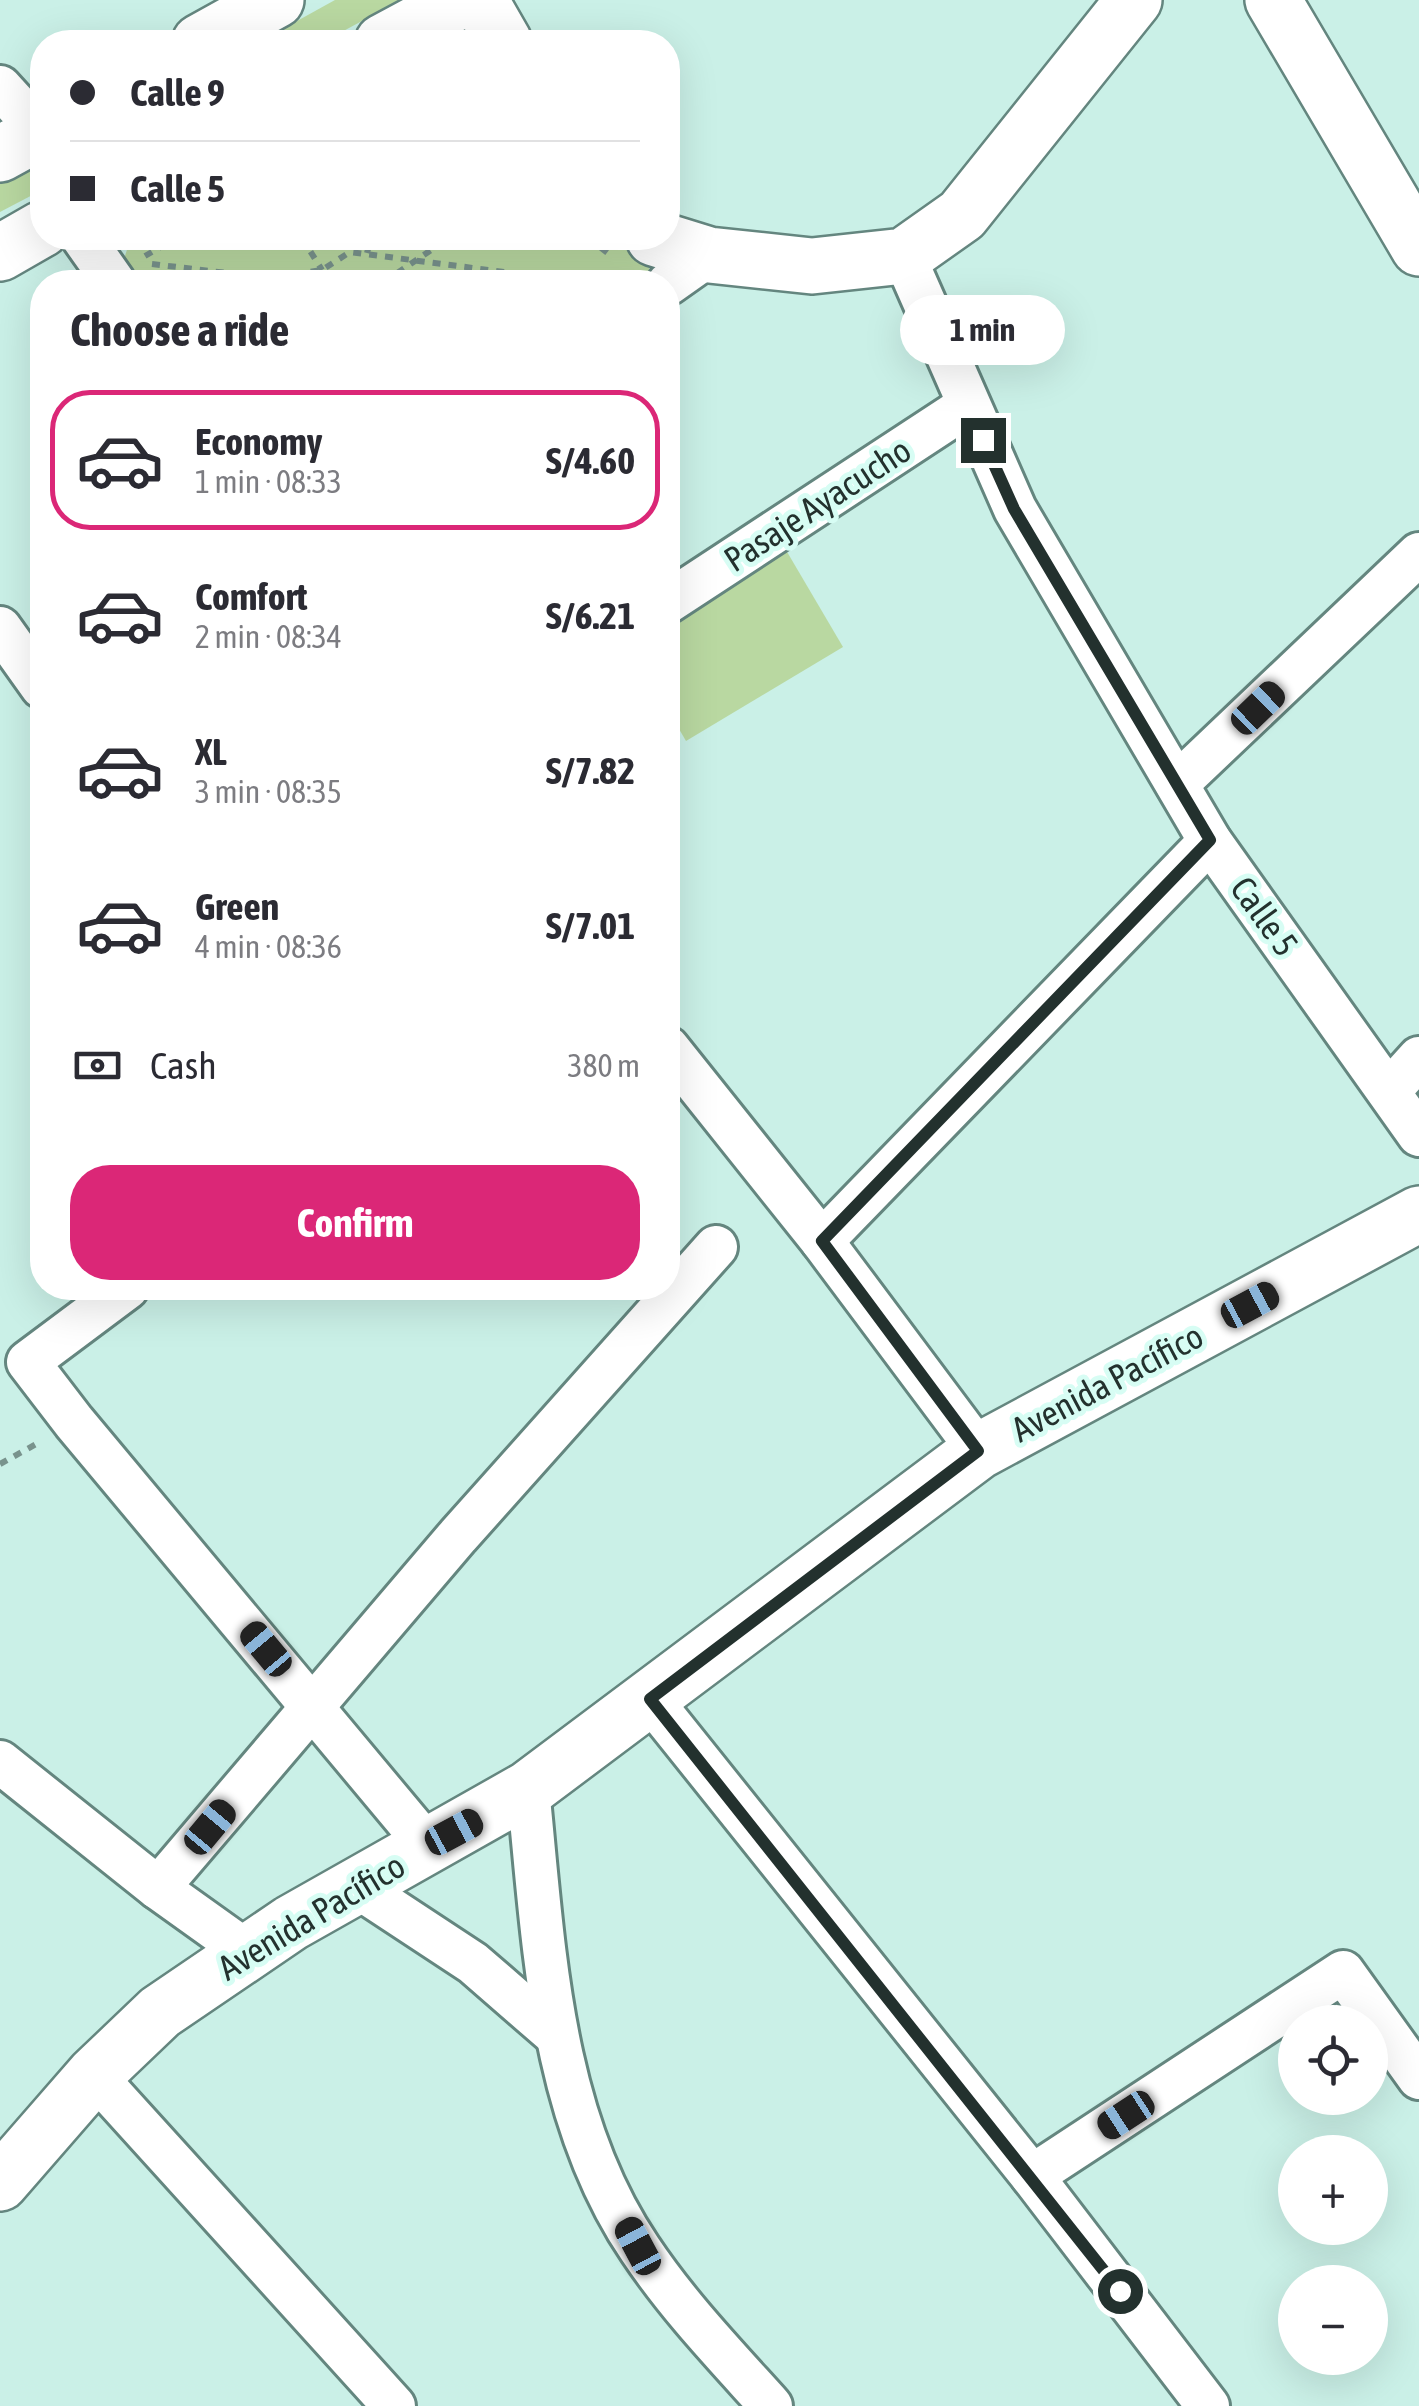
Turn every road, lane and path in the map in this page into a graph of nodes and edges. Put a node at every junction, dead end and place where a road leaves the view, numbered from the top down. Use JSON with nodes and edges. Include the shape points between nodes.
{"nodes":[{"id":1,"x":276,"y":0,"type":"edge"},
{"id":2,"x":461,"y":0,"type":"edge"},
{"id":3,"x":480,"y":0,"type":"edge"},
{"id":4,"x":1134,"y":0,"type":"edge"},
{"id":5,"x":1273,"y":0,"type":"edge"},
{"id":6,"x":222,"y":30,"type":"edge"},
{"id":7,"x":405,"y":30,"type":"edge"},
{"id":8,"x":497,"y":30,"type":"edge"},
{"id":9,"x":0,"y":86,"type":"edge"},
{"id":10,"x":28,"y":139,"type":"edge"},
{"id":11,"x":30,"y":236,"type":"edge"},
{"id":12,"x":1419,"y":248,"type":"edge"},
{"id":13,"x":98,"y":250,"type":"edge"},
{"id":14,"x":310,"y":250,"type":"edge"},
{"id":15,"x":368,"y":250,"type":"edge"},
{"id":16,"x":431,"y":250,"type":"edge"},
{"id":17,"x":667,"y":250,"type":"edge"},
{"id":18,"x":0,"y":252,"type":"edge"},
{"id":19,"x":367,"y":253,"type":"junction"},
{"id":20,"x":904,"y":256,"type":"junction"},
{"id":21,"x":413,"y":263,"type":"junction"},
{"id":22,"x":688,"y":269,"type":"edge"},
{"id":23,"x":123,"y":270,"type":"edge"},
{"id":24,"x":322,"y":270,"type":"joint"},
{"id":25,"x":402,"y":270,"type":"edge"},
{"id":26,"x":475,"y":270,"type":"edge"},
{"id":27,"x":967,"y":406,"type":"junction"},
{"id":28,"x":1419,"y":554,"type":"edge"},
{"id":29,"x":680,"y":594,"type":"edge"},
{"id":30,"x":0,"y":628,"type":"edge"},
{"id":31,"x":30,"y":669,"type":"edge"},
{"id":32,"x":1177,"y":784,"type":"junction"},
{"id":33,"x":1210,"y":840,"type":"junction"},
{"id":34,"x":1419,"y":1058,"type":"edge"},
{"id":35,"x":680,"y":1063,"type":"edge"},
{"id":36,"x":1390,"y":1090,"type":"junction"},
{"id":37,"x":1419,"y":1135,"type":"edge"},
{"id":38,"x":1419,"y":1214,"type":"edge"},
{"id":39,"x":822,"y":1241,"type":"junction"},
{"id":40,"x":716,"y":1247,"type":"dead end"},
{"id":41,"x":680,"y":1287,"type":"edge"},
{"id":42,"x":111,"y":1300,"type":"edge"},
{"id":43,"x":669,"y":1300,"type":"edge"},
{"id":44,"x":978,"y":1451,"type":"junction"},
{"id":45,"x":650,"y":1699,"type":"junction"},
{"id":46,"x":313,"y":1706,"type":"junction"},
{"id":47,"x":0,"y":1762,"type":"edge"},
{"id":48,"x":528,"y":1789,"type":"junction"},
{"id":49,"x":428,"y":1846,"type":"junction"},
{"id":50,"x":356,"y":1886,"type":"junction"},
{"id":51,"x":158,"y":1888,"type":"junction"},
{"id":52,"x":246,"y":1951,"type":"junction"},
{"id":53,"x":557,"y":2036,"type":"junction"},
{"id":54,"x":94,"y":2075,"type":"junction"},
{"id":55,"x":1419,"y":2078,"type":"edge"},
{"id":56,"x":1032,"y":2176,"type":"junction"},
{"id":57,"x":0,"y":2183,"type":"edge"},
{"id":58,"x":394,"y":2406,"type":"edge"},
{"id":59,"x":771,"y":2406,"type":"edge"},
{"id":60,"x":1208,"y":2406,"type":"edge"}],
"edges":[{"from":1,"to":6,"type":"street"},
{"from":2,"to":7,"type":"street"},
{"from":3,"to":8,"type":"street"},
{"from":4,"to":20,"type":"street","via":[[962,215]]},
{"from":5,"to":12,"type":"street"},
{"from":9,"to":10,"type":"street"},
{"from":11,"to":18,"type":"street"},
{"from":13,"to":23,"type":"street"},
{"from":14,"to":24,"type":"path"},
{"from":15,"to":19,"type":"path"},
{"from":16,"to":21,"type":"path"},
{"from":17,"to":22,"type":"street"},
{"from":19,"to":21,"type":"path"},
{"from":19,"to":24,"type":"path","via":[[350,252]]},
{"from":20,"to":22,"type":"street"},
{"from":20,"to":27,"type":"street","name":"Calle 5"},
{"from":21,"to":25,"type":"path"},
{"from":21,"to":26,"type":"path"},
{"from":27,"to":29,"type":"street","name":"Pasaje Ayacucho"},
{"from":27,"to":32,"type":"street","name":"Calle 5","via":[[1014,509]]},
{"from":28,"to":32,"type":"street"},
{"from":30,"to":31,"type":"street"},
{"from":32,"to":33,"type":"street","name":"Calle 5"},
{"from":33,"to":36,"type":"street","name":"Calle 5"},
{"from":33,"to":39,"type":"street"},
{"from":34,"to":36,"type":"street"},
{"from":35,"to":39,"type":"street"},
{"from":36,"to":37,"type":"street","name":"Calle 5"},
{"from":38,"to":44,"type":"street","name":"Avenida Pacífico"},
{"from":39,"to":44,"type":"street"},
{"from":40,"to":41,"type":"street"},
{"from":42,"to":46,"type":"street","via":[[28,1362]]},
{"from":43,"to":46,"type":"street"},
{"from":44,"to":45,"type":"street","name":"Avenida Pacífico"},
{"from":45,"to":48,"type":"street","name":"Avenida Pacífico"},
{"from":45,"to":56,"type":"street"},
{"from":46,"to":49,"type":"street"},
{"from":46,"to":51,"type":"street"},
{"from":47,"to":51,"type":"street"},
{"from":48,"to":49,"type":"street","name":"Avenida Pacífico"},
{"from":48,"to":53,"type":"street"},
{"from":49,"to":50,"type":"street","name":"Avenida Pacífico"},
{"from":50,"to":52,"type":"street","name":"Avenida Pacífico"},
{"from":50,"to":53,"type":"street","via":[[472,1962]]},
{"from":51,"to":52,"type":"street"},
{"from":52,"to":54,"type":"street","name":"Avenida Pacífico","via":[[160,2012]]},
{"from":53,"to":59,"type":"street","via":[[599,2172],[638,2246]]},
{"from":54,"to":57,"type":"street","name":"Avenida Pacífico"},
{"from":54,"to":58,"type":"street"},
{"from":55,"to":56,"type":"street","via":[[1343,1972]]},
{"from":56,"to":60,"type":"street"}]}
